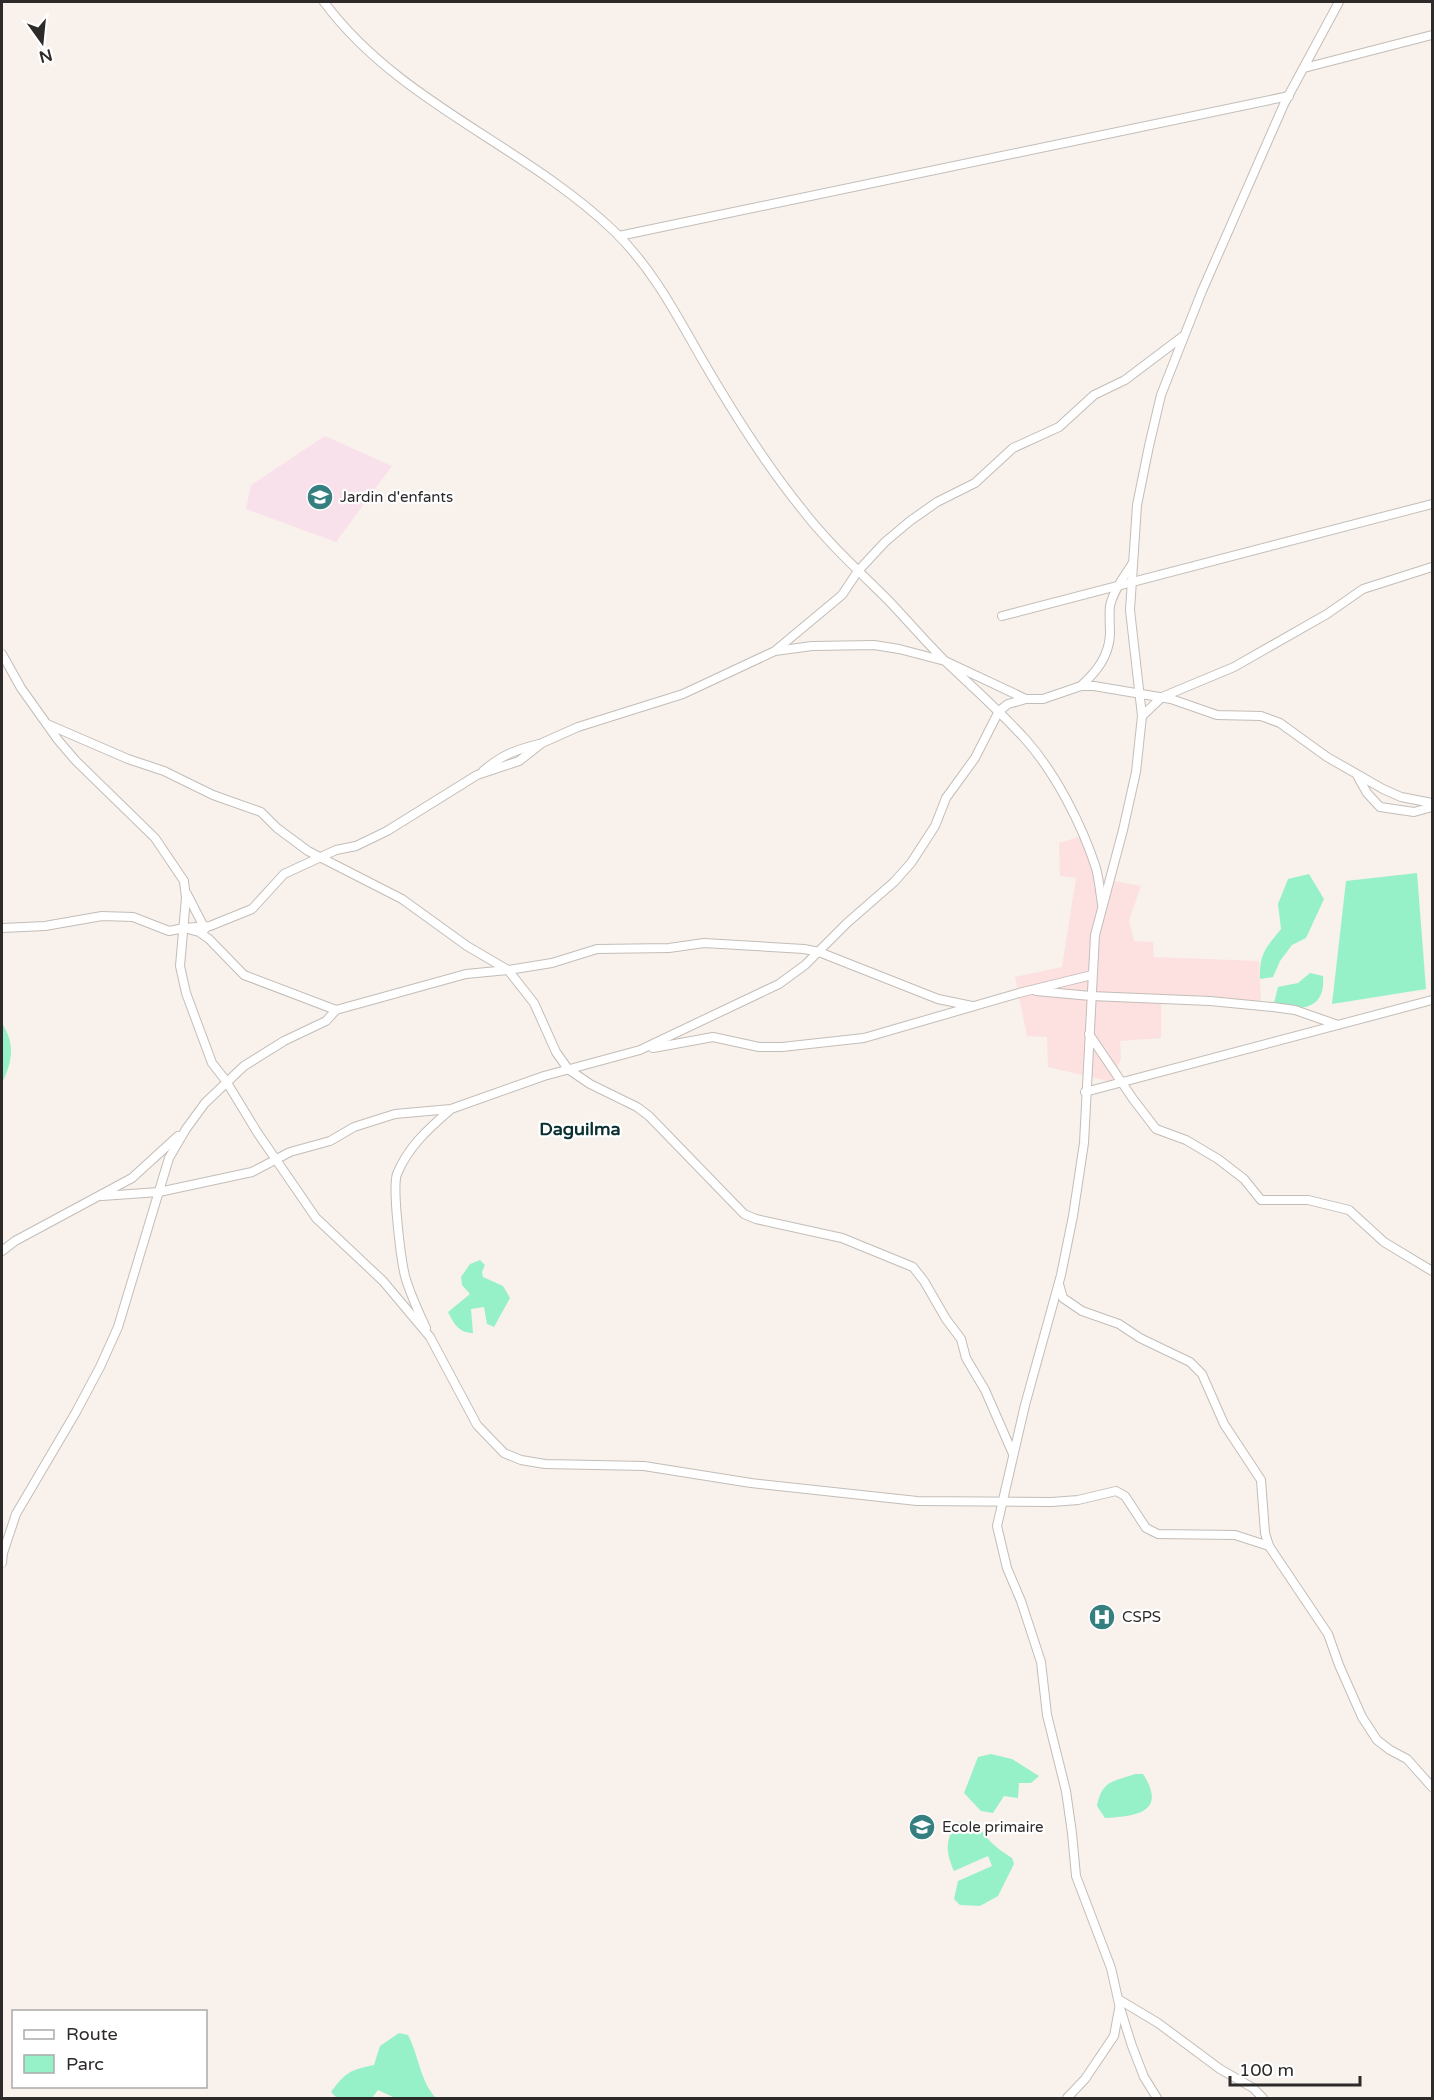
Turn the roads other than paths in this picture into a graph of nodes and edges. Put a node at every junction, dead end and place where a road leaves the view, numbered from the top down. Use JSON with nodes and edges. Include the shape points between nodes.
{"nodes":[{"id":1,"x":324,"y":2,"type":"edge"},
{"id":2,"x":1339,"y":2,"type":"edge"},
{"id":3,"x":1432,"y":35,"type":"edge"},
{"id":4,"x":1304,"y":68,"type":"junction"},
{"id":5,"x":1289,"y":96,"type":"junction"},
{"id":6,"x":619,"y":236,"type":"junction"},
{"id":7,"x":1184,"y":335,"type":"junction"},
{"id":8,"x":1432,"y":504,"type":"edge"},
{"id":9,"x":1133,"y":561,"type":"junction"},
{"id":10,"x":1432,"y":567,"type":"edge"},
{"id":11,"x":858,"y":571,"type":"junction"},
{"id":12,"x":1132,"y":582,"type":"junction"},
{"id":13,"x":1120,"y":585,"type":"junction"},
{"id":14,"x":1002,"y":616,"type":"dead end"},
{"id":15,"x":775,"y":651,"type":"junction"},
{"id":16,"x":2,"y":654,"type":"edge"},
{"id":17,"x":945,"y":661,"type":"junction"},
{"id":18,"x":1081,"y":686,"type":"junction"},
{"id":19,"x":1140,"y":694,"type":"junction"},
{"id":20,"x":1162,"y":697,"type":"junction"},
{"id":21,"x":1026,"y":699,"type":"junction"},
{"id":22,"x":999,"y":711,"type":"junction"},
{"id":23,"x":1142,"y":716,"type":"junction"},
{"id":24,"x":46,"y":723,"type":"junction"},
{"id":25,"x":1356,"y":774,"type":"junction"},
{"id":26,"x":1432,"y":805,"type":"edge"},
{"id":27,"x":320,"y":858,"type":"junction"},
{"id":28,"x":185,"y":890,"type":"junction"},
{"id":29,"x":1102,"y":907,"type":"junction"},
{"id":30,"x":203,"y":926,"type":"junction"},
{"id":31,"x":2,"y":928,"type":"edge"},
{"id":32,"x":184,"y":928,"type":"junction"},
{"id":33,"x":215,"y":945,"type":"junction"},
{"id":34,"x":819,"y":952,"type":"junction"},
{"id":35,"x":508,"y":970,"type":"junction"},
{"id":36,"x":1092,"y":975,"type":"junction"},
{"id":37,"x":1028,"y":991,"type":"junction"},
{"id":38,"x":1091,"y":996,"type":"junction"},
{"id":39,"x":1432,"y":1000,"type":"edge"},
{"id":40,"x":972,"y":1006,"type":"junction"},
{"id":41,"x":336,"y":1010,"type":"junction"},
{"id":42,"x":1338,"y":1025,"type":"junction"},
{"id":43,"x":1089,"y":1034,"type":"junction"},
{"id":44,"x":640,"y":1050,"type":"junction"},
{"id":45,"x":568,"y":1069,"type":"junction"},
{"id":46,"x":226,"y":1082,"type":"junction"},
{"id":47,"x":1121,"y":1082,"type":"junction"},
{"id":48,"x":1086,"y":1092,"type":"junction"},
{"id":49,"x":451,"y":1109,"type":"junction"},
{"id":50,"x":186,"y":1129,"type":"junction"},
{"id":51,"x":276,"y":1159,"type":"junction"},
{"id":52,"x":159,"y":1192,"type":"junction"},
{"id":53,"x":102,"y":1196,"type":"junction"},
{"id":54,"x":2,"y":1251,"type":"edge"},
{"id":55,"x":1432,"y":1271,"type":"edge"},
{"id":56,"x":1059,"y":1282,"type":"junction"},
{"id":57,"x":430,"y":1337,"type":"junction"},
{"id":58,"x":1013,"y":1454,"type":"junction"},
{"id":59,"x":1002,"y":1502,"type":"junction"},
{"id":60,"x":1269,"y":1546,"type":"junction"},
{"id":61,"x":2,"y":1563,"type":"edge"},
{"id":62,"x":1432,"y":1787,"type":"edge"},
{"id":63,"x":1118,"y":1999,"type":"junction"},
{"id":64,"x":1120,"y":2008,"type":"junction"},
{"id":65,"x":1068,"y":2098,"type":"edge"},
{"id":66,"x":1156,"y":2098,"type":"edge"},
{"id":67,"x":1263,"y":2098,"type":"edge"}],
"edges":[{"from":1,"to":6,"type":"street","via":[[375,58],[408,85],[575,195]]},
{"from":2,"to":4,"type":"street"},
{"from":3,"to":4,"type":"street"},
{"from":4,"to":5,"type":"street"},
{"from":5,"to":6,"type":"street"},
{"from":5,"to":7,"type":"street"},
{"from":6,"to":11,"type":"street","via":[[652,273],[768,462],[801,508]]},
{"from":7,"to":9,"type":"street","via":[[1161,395],[1149,446],[1137,505]]},
{"from":7,"to":11,"type":"street","via":[[1125,380],[1094,394],[1059,426],[1013,448],[975,483],[910,521]]},
{"from":8,"to":12,"type":"street"},
{"from":9,"to":12,"type":"street"},
{"from":9,"to":13,"type":"street"},
{"from":10,"to":20,"type":"street","via":[[1363,590],[1234,667]]},
{"from":11,"to":15,"type":"street","via":[[842,595]]},
{"from":11,"to":17,"type":"street"},
{"from":12,"to":13,"type":"street"},
{"from":12,"to":19,"type":"street","via":[[1130,610]]},
{"from":13,"to":14,"type":"street"},
{"from":13,"to":18,"type":"street","via":[[1110,606],[1106,653],[1097,671]]},
{"from":15,"to":17,"type":"street","via":[[874,645]]},
{"from":15,"to":27,"type":"street","via":[[683,694],[578,727],[542,743],[519,761],[477,776],[387,831]]},
{"from":16,"to":24,"type":"street"},
{"from":17,"to":21,"type":"street"},
{"from":17,"to":22,"type":"street"},
{"from":18,"to":19,"type":"street"},
{"from":18,"to":21,"type":"street","via":[[1043,699]]},
{"from":19,"to":20,"type":"street"},
{"from":19,"to":23,"type":"street"},
{"from":20,"to":23,"type":"street"},
{"from":20,"to":25,"type":"street","via":[[1217,715],[1271,719]]},
{"from":21,"to":22,"type":"street"},
{"from":22,"to":29,"type":"street","via":[[1028,743],[1074,815],[1096,869]]},
{"from":22,"to":34,"type":"street","via":[[975,758],[946,798],[936,826],[911,863]]},
{"from":23,"to":29,"type":"street","via":[[1136,772]]},
{"from":24,"to":27,"type":"street","via":[[261,812]]},
{"from":24,"to":28,"type":"street","via":[[76,761],[155,838],[184,880]]},
{"from":25,"to":26,"type":"street","via":[[1401,797]]},
{"from":25,"to":26,"type":"street","via":[[1380,807],[1414,812]]},
{"from":27,"to":30,"type":"street","via":[[284,874],[252,909]]},
{"from":27,"to":35,"type":"street","via":[[398,897]]},
{"from":28,"to":30,"type":"street"},
{"from":28,"to":32,"type":"street"},
{"from":29,"to":36,"type":"street"},
{"from":30,"to":32,"type":"street"},
{"from":30,"to":33,"type":"street"},
{"from":31,"to":32,"type":"street","via":[[45,926],[102,916],[133,917],[169,931]]},
{"from":32,"to":33,"type":"street","via":[[199,932]]},
{"from":32,"to":46,"type":"street","via":[[180,966],[186,993],[212,1063]]},
{"from":33,"to":41,"type":"street","via":[[244,975]]},
{"from":34,"to":35,"type":"street","via":[[704,943],[669,948],[597,949],[552,963]]},
{"from":34,"to":40,"type":"street","via":[[938,999]]},
{"from":34,"to":44,"type":"street","via":[[779,984]]},
{"from":35,"to":41,"type":"street","via":[[466,974]]},
{"from":35,"to":45,"type":"street","via":[[534,1003]]},
{"from":36,"to":37,"type":"street"},
{"from":36,"to":38,"type":"street"},
{"from":37,"to":38,"type":"street"},
{"from":37,"to":40,"type":"street"},
{"from":38,"to":42,"type":"street","via":[[1273,1007]]},
{"from":38,"to":43,"type":"street"},
{"from":39,"to":42,"type":"street"},
{"from":40,"to":44,"type":"street","via":[[864,1038],[759,1047],[713,1037]]},
{"from":41,"to":46,"type":"street","via":[[326,1021],[284,1041]]},
{"from":42,"to":47,"type":"street"},
{"from":43,"to":47,"type":"street"},
{"from":43,"to":48,"type":"street"},
{"from":44,"to":45,"type":"street"},
{"from":45,"to":49,"type":"street"},
{"from":45,"to":58,"type":"street","via":[[649,1116],[744,1214],[842,1238],[913,1267],[961,1339],[966,1358],[986,1390]]},
{"from":46,"to":50,"type":"street"},
{"from":46,"to":51,"type":"street"},
{"from":47,"to":48,"type":"street"},
{"from":47,"to":55,"type":"street","via":[[1156,1129],[1186,1140],[1218,1159],[1244,1179],[1261,1200],[1308,1200],[1349,1210],[1384,1242]]},
{"from":48,"to":56,"type":"street","via":[[1084,1143]]},
{"from":49,"to":51,"type":"street","via":[[395,1114]]},
{"from":49,"to":57,"type":"street","via":[[420,1136],[403,1161],[394,1193],[404,1274]]},
{"from":50,"to":52,"type":"street","via":[[169,1158]]},
{"from":50,"to":53,"type":"street","via":[[132,1178]]},
{"from":51,"to":52,"type":"street","via":[[252,1172]]},
{"from":51,"to":57,"type":"street","via":[[316,1218],[383,1281]]},
{"from":52,"to":53,"type":"street"},
{"from":52,"to":61,"type":"street","via":[[118,1327],[76,1412],[16,1514]]},
{"from":53,"to":54,"type":"street"},
{"from":56,"to":58,"type":"street"},
{"from":56,"to":60,"type":"street","via":[[1063,1298],[1082,1311],[1119,1324],[1190,1362],[1202,1374],[1224,1424],[1260,1480]]},
{"from":57,"to":59,"type":"street","via":[[477,1425],[504,1453],[521,1460],[644,1466],[751,1483],[903,1499]]},
{"from":58,"to":59,"type":"street"},
{"from":59,"to":60,"type":"street","via":[[1078,1500],[1116,1491],[1125,1496],[1152,1533],[1235,1535]]},
{"from":59,"to":63,"type":"street","via":[[997,1526],[1007,1568],[1041,1662],[1047,1715],[1066,1791],[1076,1876],[1111,1968]]},
{"from":60,"to":62,"type":"street","via":[[1328,1634],[1372,1733],[1407,1759]]},
{"from":63,"to":64,"type":"street"},
{"from":63,"to":67,"type":"street"},
{"from":64,"to":65,"type":"street","via":[[1114,2036]]},
{"from":64,"to":66,"type":"street","via":[[1144,2077]]}]}
